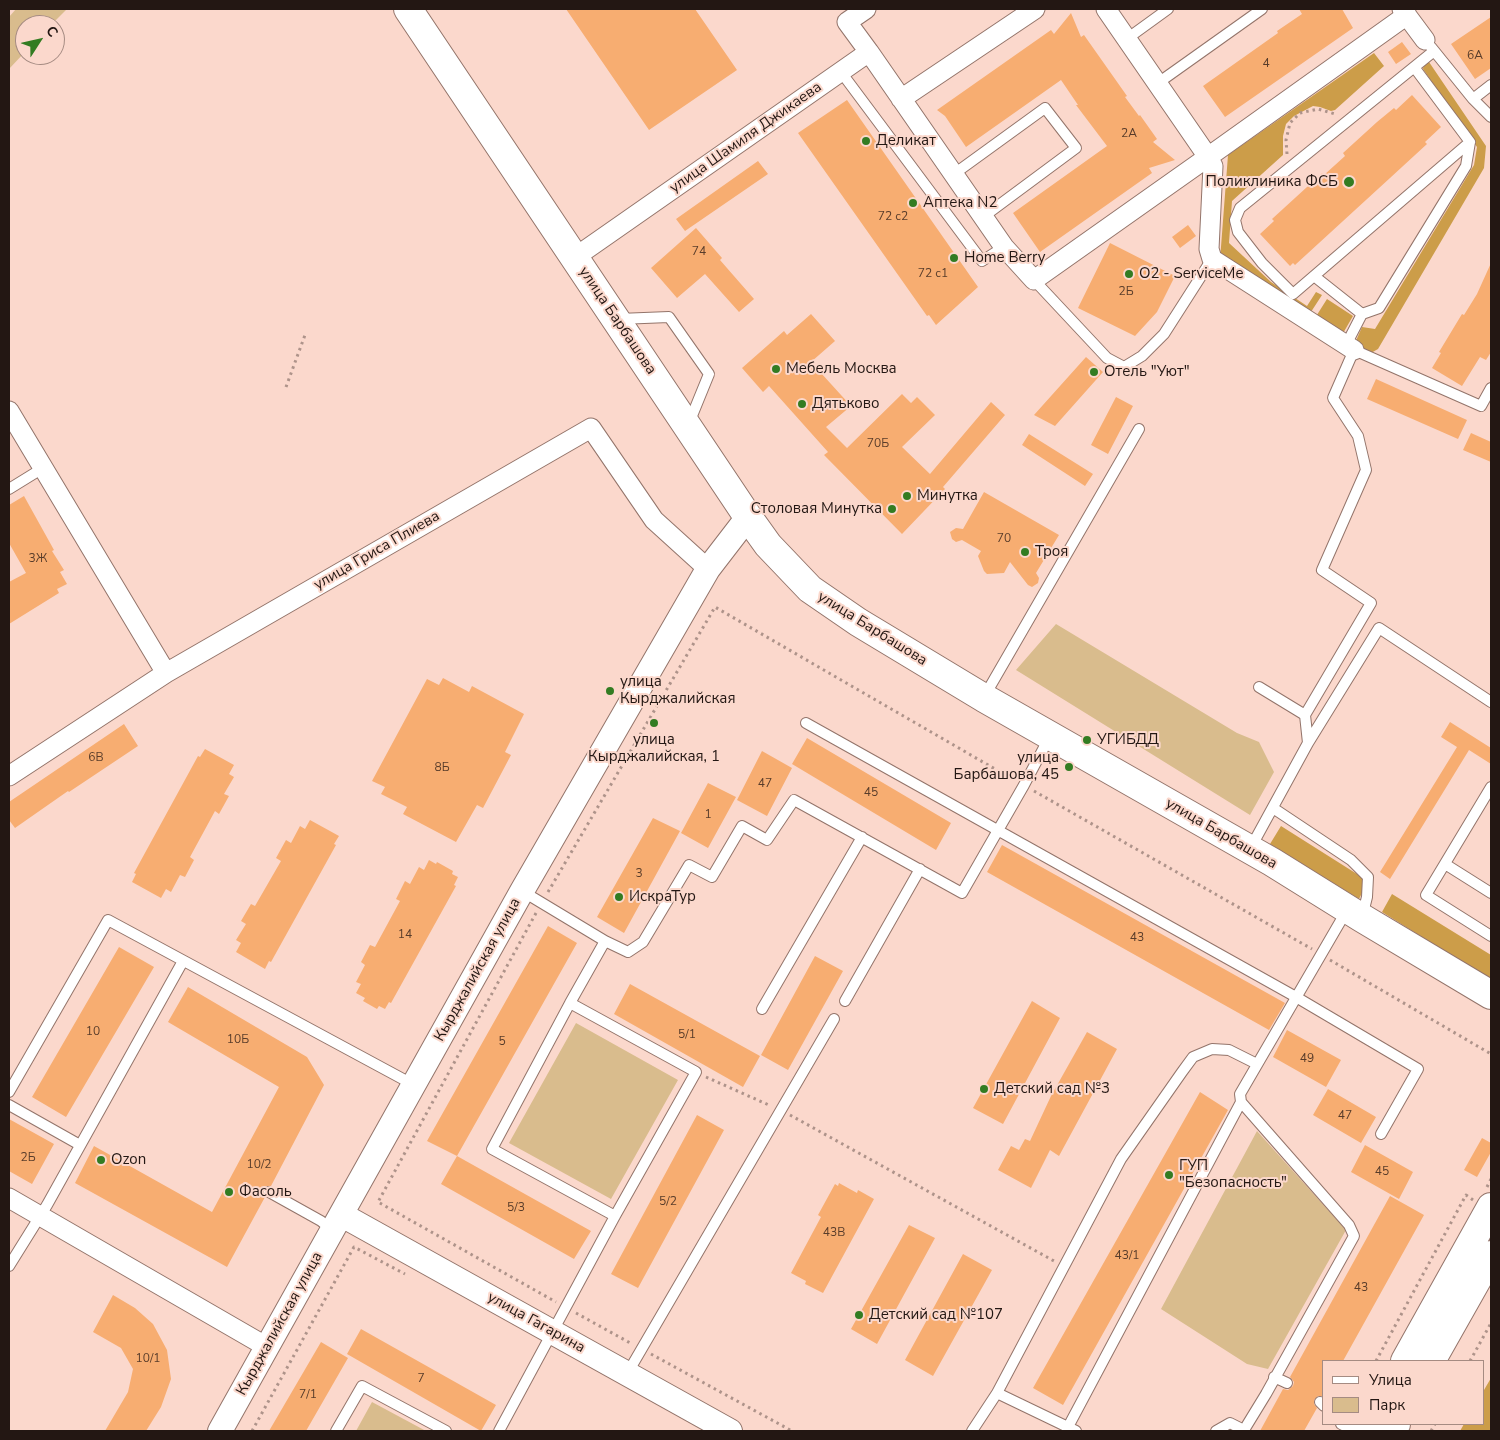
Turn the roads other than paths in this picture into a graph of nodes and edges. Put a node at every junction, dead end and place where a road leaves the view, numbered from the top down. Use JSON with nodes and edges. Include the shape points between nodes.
{"nodes":[{"id":1,"x":408,"y":9,"type":"edge"},
{"id":2,"x":866,"y":9,"type":"edge"},
{"id":3,"x":1035,"y":9,"type":"edge"},
{"id":4,"x":1106,"y":9,"type":"edge"},
{"id":5,"x":1168,"y":9,"type":"edge"},
{"id":6,"x":1262,"y":9,"type":"edge"},
{"id":7,"x":1404,"y":12,"type":"edge"},
{"id":8,"x":843,"y":15,"type":"edge"},
{"id":9,"x":1128,"y":38,"type":"junction"},
{"id":10,"x":1430,"y":46,"type":"junction"},
{"id":11,"x":869,"y":52,"type":"junction"},
{"id":12,"x":1414,"y":68,"type":"junction"},
{"id":13,"x":840,"y":72,"type":"junction"},
{"id":14,"x":1158,"y":83,"type":"junction"},
{"id":15,"x":1491,"y":85,"type":"edge"},
{"id":16,"x":901,"y":99,"type":"junction"},
{"id":17,"x":1473,"y":99,"type":"junction"},
{"id":18,"x":1491,"y":117,"type":"edge"},
{"id":19,"x":1470,"y":142,"type":"junction"},
{"id":20,"x":1208,"y":157,"type":"junction"},
{"id":21,"x":954,"y":174,"type":"junction"},
{"id":22,"x":983,"y":217,"type":"junction"},
{"id":23,"x":1004,"y":247,"type":"junction"},
{"id":24,"x":574,"y":258,"type":"junction"},
{"id":25,"x":1212,"y":258,"type":"junction"},
{"id":26,"x":1314,"y":276,"type":"junction"},
{"id":27,"x":1034,"y":280,"type":"junction"},
{"id":28,"x":1362,"y":314,"type":"junction"},
{"id":29,"x":617,"y":319,"type":"junction"},
{"id":30,"x":1350,"y":348,"type":"junction"},
{"id":31,"x":1491,"y":388,"type":"edge"},
{"id":32,"x":1481,"y":406,"type":"junction"},
{"id":33,"x":1491,"y":410,"type":"edge"},
{"id":34,"x":9,"y":411,"type":"edge"},
{"id":35,"x":688,"y":426,"type":"junction"},
{"id":36,"x":1139,"y":430,"type":"dead end"},
{"id":37,"x":43,"y":468,"type":"junction"},
{"id":38,"x":9,"y":489,"type":"edge"},
{"id":39,"x":748,"y":518,"type":"junction"},
{"id":40,"x":708,"y":569,"type":"junction"},
{"id":41,"x":166,"y":673,"type":"junction"},
{"id":42,"x":1259,"y":687,"type":"dead end"},
{"id":43,"x":984,"y":698,"type":"junction"},
{"id":44,"x":1491,"y":702,"type":"edge"},
{"id":45,"x":1305,"y":715,"type":"junction"},
{"id":46,"x":806,"y":722,"type":"dead end"},
{"id":47,"x":1050,"y":737,"type":"junction"},
{"id":48,"x":1308,"y":743,"type":"junction"},
{"id":49,"x":9,"y":776,"type":"edge"},
{"id":50,"x":1491,"y":787,"type":"edge"},
{"id":51,"x":1273,"y":808,"type":"junction"},
{"id":52,"x":998,"y":830,"type":"junction"},
{"id":53,"x":862,"y":837,"type":"junction"},
{"id":54,"x":1250,"y":850,"type":"junction"},
{"id":55,"x":1445,"y":864,"type":"junction"},
{"id":56,"x":920,"y":869,"type":"junction"},
{"id":57,"x":522,"y":892,"type":"junction"},
{"id":58,"x":1491,"y":893,"type":"edge"},
{"id":59,"x":1355,"y":914,"type":"junction"},
{"id":60,"x":1491,"y":936,"type":"edge"},
{"id":61,"x":605,"y":941,"type":"junction"},
{"id":62,"x":183,"y":961,"type":"junction"},
{"id":63,"x":1491,"y":995,"type":"edge"},
{"id":64,"x":1296,"y":997,"type":"junction"},
{"id":65,"x":845,"y":1001,"type":"dead end"},
{"id":66,"x":570,"y":1003,"type":"junction"},
{"id":67,"x":762,"y":1009,"type":"dead end"},
{"id":68,"x":834,"y":1019,"type":"dead end"},
{"id":69,"x":1257,"y":1064,"type":"junction"},
{"id":70,"x":414,"y":1085,"type":"junction"},
{"id":71,"x":9,"y":1092,"type":"edge"},
{"id":72,"x":1241,"y":1102,"type":"junction"},
{"id":73,"x":9,"y":1105,"type":"edge"},
{"id":74,"x":1381,"y":1134,"type":"dead end"},
{"id":75,"x":80,"y":1146,"type":"junction"},
{"id":76,"x":269,"y":1192,"type":"dead end"},
{"id":77,"x":9,"y":1198,"type":"edge"},
{"id":78,"x":1484,"y":1202,"type":"edge"},
{"id":79,"x":40,"y":1216,"type":"junction"},
{"id":80,"x":615,"y":1216,"type":"junction"},
{"id":81,"x":337,"y":1223,"type":"junction"},
{"id":82,"x":1491,"y":1255,"type":"edge"},
{"id":83,"x":9,"y":1266,"type":"edge"},
{"id":84,"x":552,"y":1332,"type":"junction"},
{"id":85,"x":267,"y":1347,"type":"junction"},
{"id":86,"x":1405,"y":1360,"type":"edge"},
{"id":87,"x":1432,"y":1360,"type":"edge"},
{"id":88,"x":627,"y":1374,"type":"junction"},
{"id":89,"x":1274,"y":1377,"type":"junction"},
{"id":90,"x":1287,"y":1383,"type":"dead end"},
{"id":91,"x":996,"y":1393,"type":"junction"},
{"id":92,"x":1343,"y":1425,"type":"edge"},
{"id":93,"x":1072,"y":1429,"type":"edge"},
{"id":94,"x":220,"y":1431,"type":"edge"},
{"id":95,"x":336,"y":1431,"type":"edge"},
{"id":96,"x":446,"y":1431,"type":"edge"},
{"id":97,"x":499,"y":1431,"type":"edge"},
{"id":98,"x":730,"y":1431,"type":"edge"},
{"id":99,"x":972,"y":1431,"type":"edge"},
{"id":100,"x":1216,"y":1431,"type":"edge"},
{"id":101,"x":1355,"y":1431,"type":"edge"}],
"edges":[{"from":1,"to":24,"type":"main road","name":"улица Барбашова"},
{"from":2,"to":8,"type":"street"},
{"from":3,"to":16,"type":"street"},
{"from":4,"to":9,"type":"street"},
{"from":5,"to":9,"type":"lane"},
{"from":6,"to":14,"type":"lane"},
{"from":7,"to":10,"type":"street"},
{"from":7,"to":20,"type":"street"},
{"from":8,"to":11,"type":"street"},
{"from":9,"to":14,"type":"street"},
{"from":10,"to":12,"type":"lane"},
{"from":10,"to":17,"type":"lane"},
{"from":11,"to":13,"type":"street","name":"улица Шамиля Джикаева"},
{"from":11,"to":16,"type":"street"},
{"from":12,"to":19,"type":"lane"},
{"from":12,"to":26,"type":"lane","via":[[1240,208],[1235,220],[1238,232],[1262,263],[1293,294]]},
{"from":13,"to":23,"type":"lane","via":[[982,261]]},
{"from":13,"to":24,"type":"street","name":"улица Шамиля Джикаева"},
{"from":14,"to":20,"type":"street"},
{"from":15,"to":17,"type":"lane"},
{"from":16,"to":21,"type":"street"},
{"from":17,"to":18,"type":"lane"},
{"from":19,"to":26,"type":"lane"},
{"from":19,"to":28,"type":"lane","via":[[1466,166],[1379,308]]},
{"from":20,"to":25,"type":"street","via":[[1213,166],[1208,249]]},
{"from":20,"to":27,"type":"street"},
{"from":21,"to":22,"type":"street"},
{"from":21,"to":22,"type":"lane","via":[[1045,108],[1076,148]]},
{"from":22,"to":23,"type":"street"},
{"from":23,"to":27,"type":"street"},
{"from":24,"to":29,"type":"main road","name":"улица Барбашова"},
{"from":25,"to":27,"type":"lane","via":[[1164,334],[1142,356],[1124,367],[1107,358]]},
{"from":25,"to":30,"type":"street"},
{"from":26,"to":28,"type":"lane"},
{"from":28,"to":30,"type":"lane"},
{"from":29,"to":35,"type":"main road","name":"улица Барбашова"},
{"from":29,"to":35,"type":"lane","via":[[669,317],[709,374]]},
{"from":30,"to":32,"type":"lane"},
{"from":30,"to":45,"type":"lane","via":[[1333,398],[1358,436],[1366,470],[1322,570],[1371,603]]},
{"from":31,"to":32,"type":"lane"},
{"from":32,"to":33,"type":"lane"},
{"from":34,"to":37,"type":"street"},
{"from":35,"to":39,"type":"main road","name":"улица Барбашова"},
{"from":36,"to":43,"type":"lane"},
{"from":37,"to":38,"type":"lane"},
{"from":37,"to":41,"type":"street"},
{"from":39,"to":40,"type":"street","name":"Кырджалийская улица"},
{"from":39,"to":43,"type":"main road","name":"улица Барбашова","via":[[768,545],[810,589]]},
{"from":40,"to":41,"type":"street","name":"улица Гриса Плиева","via":[[654,520],[592,428]]},
{"from":40,"to":57,"type":"street","name":"Кырджалийская улица"},
{"from":41,"to":49,"type":"street","name":"улица Гриса Плиева"},
{"from":42,"to":45,"type":"lane"},
{"from":43,"to":47,"type":"main road","name":"улица Барбашова"},
{"from":44,"to":48,"type":"lane","via":[[1379,628]]},
{"from":45,"to":48,"type":"lane"},
{"from":46,"to":52,"type":"lane"},
{"from":47,"to":52,"type":"lane"},
{"from":47,"to":54,"type":"main road","name":"улица Барбашова"},
{"from":48,"to":51,"type":"lane"},
{"from":50,"to":55,"type":"lane"},
{"from":51,"to":54,"type":"lane"},
{"from":51,"to":59,"type":"lane","via":[[1351,860],[1368,877],[1368,897]]},
{"from":52,"to":56,"type":"lane","via":[[962,893]]},
{"from":52,"to":64,"type":"lane"},
{"from":53,"to":56,"type":"lane"},
{"from":53,"to":61,"type":"lane","via":[[794,800],[768,840],[742,826],[712,877],[689,865],[643,942],[628,952]]},
{"from":53,"to":67,"type":"lane"},
{"from":54,"to":59,"type":"main road","name":"улица Барбашова"},
{"from":55,"to":58,"type":"lane"},
{"from":55,"to":60,"type":"lane","via":[[1426,895]]},
{"from":56,"to":65,"type":"lane"},
{"from":57,"to":61,"type":"lane"},
{"from":57,"to":70,"type":"street","name":"Кырджалийская улица"},
{"from":59,"to":63,"type":"main road","name":"улица Барбашова"},
{"from":59,"to":64,"type":"lane"},
{"from":61,"to":66,"type":"lane"},
{"from":62,"to":70,"type":"lane"},
{"from":62,"to":71,"type":"lane","via":[[108,920]]},
{"from":62,"to":75,"type":"lane"},
{"from":64,"to":69,"type":"lane"},
{"from":64,"to":74,"type":"lane","via":[[1418,1069]]},
{"from":66,"to":80,"type":"lane","via":[[492,1149]]},
{"from":66,"to":80,"type":"lane","via":[[696,1072]]},
{"from":68,"to":88,"type":"lane"},
{"from":69,"to":72,"type":"lane","via":[[1240,1094]]},
{"from":69,"to":91,"type":"lane","via":[[1229,1050],[1212,1049],[1193,1057],[1121,1159]]},
{"from":70,"to":81,"type":"street","name":"Кырджалийская улица"},
{"from":72,"to":89,"type":"lane","via":[[1349,1225],[1354,1236]]},
{"from":72,"to":93,"type":"lane"},
{"from":73,"to":75,"type":"lane"},
{"from":75,"to":79,"type":"lane"},
{"from":76,"to":81,"type":"lane","via":[[321,1221]]},
{"from":77,"to":79,"type":"street"},
{"from":78,"to":86,"type":"main road"},
{"from":79,"to":83,"type":"lane"},
{"from":79,"to":85,"type":"street"},
{"from":80,"to":84,"type":"lane"},
{"from":81,"to":84,"type":"street","name":"улица Гагарина"},
{"from":81,"to":85,"type":"street","name":"Кырджалийская улица"},
{"from":82,"to":87,"type":"main road"},
{"from":84,"to":88,"type":"street","name":"улица Гагарина"},
{"from":84,"to":97,"type":"lane"},
{"from":85,"to":94,"type":"street","name":"Кырджалийская улица"},
{"from":88,"to":98,"type":"street","name":"улица Гагарина"},
{"from":89,"to":90,"type":"lane"},
{"from":89,"to":100,"type":"lane","via":[[1244,1430],[1230,1423]]},
{"from":91,"to":93,"type":"lane"},
{"from":91,"to":99,"type":"lane"},
{"from":92,"to":101,"type":"lane"},
{"from":95,"to":96,"type":"lane","via":[[362,1386]]}]}
